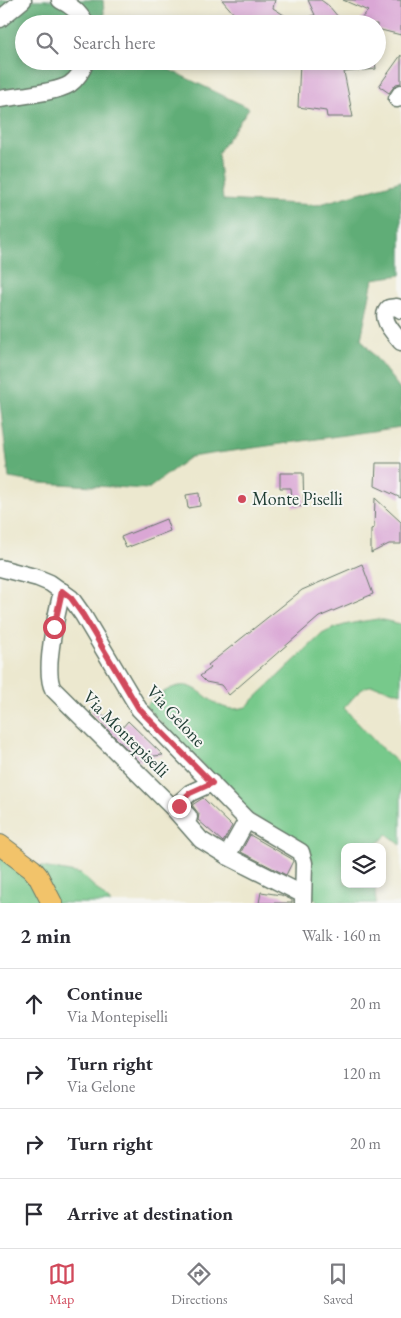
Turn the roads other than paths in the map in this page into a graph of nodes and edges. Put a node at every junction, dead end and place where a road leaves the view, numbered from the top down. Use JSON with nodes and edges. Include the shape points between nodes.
{"nodes":[{"id":1,"x":23,"y":0,"type":"edge"},
{"id":2,"x":60,"y":0,"type":"edge"},
{"id":3,"x":80,"y":15,"type":"edge"},
{"id":4,"x":0,"y":19,"type":"edge"},
{"id":5,"x":81,"y":70,"type":"edge"},
{"id":6,"x":0,"y":99,"type":"edge"},
{"id":7,"x":401,"y":310,"type":"edge"},
{"id":8,"x":401,"y":342,"type":"edge"},
{"id":9,"x":0,"y":568,"type":"edge"},
{"id":10,"x":62,"y":591,"type":"junction"},
{"id":11,"x":212,"y":783,"type":"junction"},
{"id":12,"x":247,"y":820,"type":"junction"},
{"id":13,"x":0,"y":845,"type":"edge"},
{"id":14,"x":208,"y":845,"type":"junction"},
{"id":15,"x":227,"y":856,"type":"junction"},
{"id":16,"x":302,"y":898,"type":"edge"},
{"id":17,"x":52,"y":903,"type":"edge"}],
"edges":[{"from":1,"to":4,"type":"street"},
{"from":2,"to":3,"type":"street","via":[[71,5]]},
{"from":5,"to":6,"type":"street","via":[[70,84]]},
{"from":7,"to":8,"type":"street","via":[[389,308],[384,317]]},
{"from":9,"to":10,"type":"street","name":"Via Gelone","via":[[38,578]]},
{"from":10,"to":11,"type":"street","name":"Via Gelone","via":[[83,615],[139,709]]},
{"from":10,"to":14,"type":"street","name":"Via Montepiselli","via":[[54,627],[50,684]]},
{"from":11,"to":12,"type":"street","name":"Via Gelone"},
{"from":11,"to":14,"type":"street","via":[[190,793],[179,803],[210,838]]},
{"from":12,"to":15,"type":"street"},
{"from":12,"to":16,"type":"street","name":"Via Gelone","via":[[301,852],[304,863]]},
{"from":13,"to":17,"type":"main road","via":[[32,869]]},
{"from":14,"to":15,"type":"street","name":"Via Montepiselli"},
{"from":15,"to":16,"type":"street","name":"Via Montepiselli"}]}
